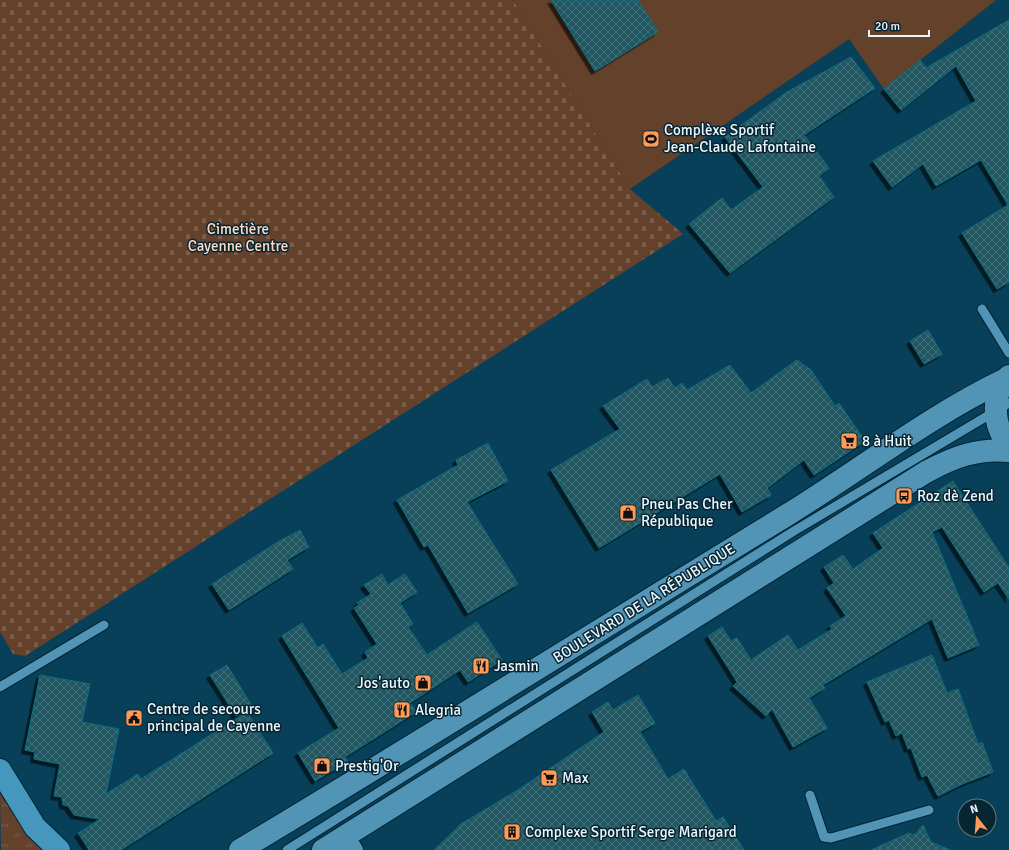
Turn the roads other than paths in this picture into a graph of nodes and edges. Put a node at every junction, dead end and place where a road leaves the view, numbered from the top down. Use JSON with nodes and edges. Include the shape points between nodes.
{"nodes":[{"id":1,"x":982,"y":309,"type":"dead end"},
{"id":2,"x":1009,"y":353,"type":"edge"},
{"id":3,"x":1007,"y":377,"type":"edge"},
{"id":4,"x":1002,"y":406,"type":"edge"},
{"id":5,"x":1009,"y":445,"type":"edge"},
{"id":6,"x":1009,"y":451,"type":"edge"},
{"id":7,"x":104,"y":625,"type":"dead end"},
{"id":8,"x":0,"y":687,"type":"edge"},
{"id":9,"x":0,"y":770,"type":"edge"},
{"id":10,"x":810,"y":795,"type":"dead end"},
{"id":11,"x":929,"y":810,"type":"dead end"},
{"id":12,"x":349,"y":843,"type":"edge"},
{"id":13,"x":59,"y":850,"type":"edge"},
{"id":14,"x":240,"y":850,"type":"edge"},
{"id":15,"x":286,"y":850,"type":"edge"},
{"id":16,"x":323,"y":850,"type":"edge"}],
"edges":[{"from":1,"to":2,"type":"lane"},
{"from":3,"to":4,"type":"street","via":[[998,393]]},
{"from":3,"to":14,"type":"street","name":"BOULEVARD DE LA RÉPUBLIQUE","via":[[968,397],[824,492],[513,685]]},
{"from":4,"to":5,"type":"street","via":[[997,425]]},
{"from":4,"to":15,"type":"lane","via":[[794,531]]},
{"from":6,"to":12,"type":"street","via":[[975,451],[926,472]]},
{"from":7,"to":8,"type":"lane"},
{"from":9,"to":13,"type":"main road","via":[[35,827]]},
{"from":10,"to":11,"type":"lane","via":[[824,837],[831,838]]},
{"from":12,"to":16,"type":"street"}]}
